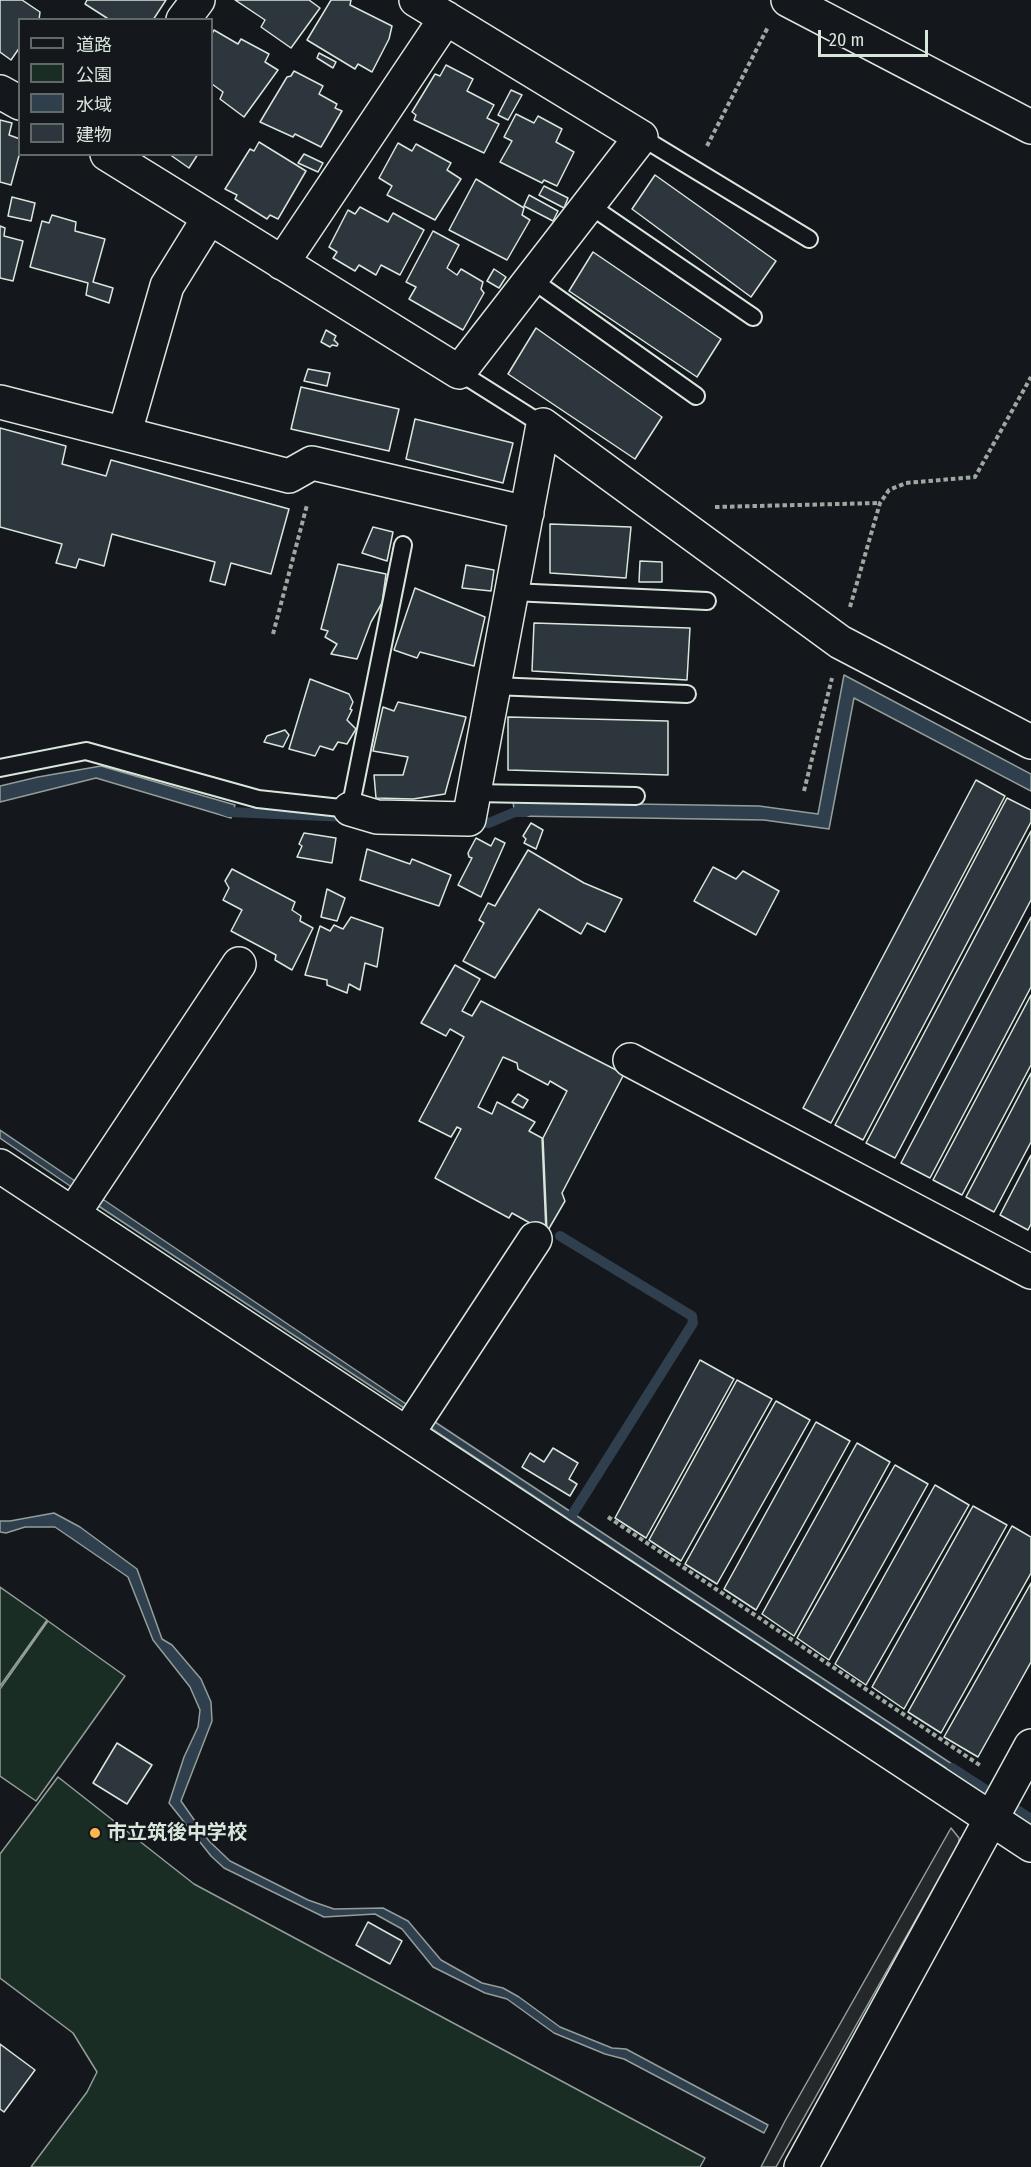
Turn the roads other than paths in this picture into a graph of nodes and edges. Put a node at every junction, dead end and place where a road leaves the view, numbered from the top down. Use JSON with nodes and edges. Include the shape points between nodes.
{"nodes":[{"id":1,"x":198,"y":0,"type":"edge"},
{"id":2,"x":416,"y":0,"type":"edge"},
{"id":3,"x":780,"y":11,"type":"edge"},
{"id":4,"x":184,"y":18,"type":"edge"},
{"id":5,"x":446,"y":18,"type":"junction"},
{"id":6,"x":0,"y":92,"type":"edge"},
{"id":7,"x":18,"y":102,"type":"edge"},
{"id":8,"x":1031,"y":127,"type":"edge"},
{"id":9,"x":641,"y":137,"type":"junction"},
{"id":10,"x":110,"y":156,"type":"edge"},
{"id":11,"x":589,"y":206,"type":"junction"},
{"id":12,"x":209,"y":218,"type":"junction"},
{"id":13,"x":809,"y":239,"type":"dead end"},
{"id":14,"x":282,"y":263,"type":"junction"},
{"id":15,"x":531,"y":279,"type":"junction"},
{"id":16,"x":753,"y":317,"type":"dead end"},
{"id":17,"x":459,"y":372,"type":"junction"},
{"id":18,"x":696,"y":396,"type":"dead end"},
{"id":19,"x":0,"y":402,"type":"edge"},
{"id":20,"x":129,"y":418,"type":"dead end"},
{"id":21,"x":543,"y":425,"type":"junction"},
{"id":22,"x":527,"y":513,"type":"junction"},
{"id":23,"x":403,"y":544,"type":"dead end"},
{"id":24,"x":512,"y":592,"type":"junction"},
{"id":25,"x":707,"y":601,"type":"dead end"},
{"id":26,"x":494,"y":686,"type":"junction"},
{"id":27,"x":687,"y":694,"type":"dead end"},
{"id":28,"x":1031,"y":742,"type":"edge"},
{"id":29,"x":0,"y":768,"type":"edge"},
{"id":30,"x":474,"y":793,"type":"junction"},
{"id":31,"x":636,"y":796,"type":"dead end"},
{"id":32,"x":350,"y":809,"type":"junction"},
{"id":33,"x":239,"y":964,"type":"dead end"},
{"id":34,"x":630,"y":1060,"type":"dead end"},
{"id":35,"x":0,"y":1166,"type":"edge"},
{"id":36,"x":73,"y":1214,"type":"junction"},
{"id":37,"x":535,"y":1239,"type":"dead end"},
{"id":38,"x":1031,"y":1272,"type":"edge"},
{"id":39,"x":407,"y":1434,"type":"junction"},
{"id":40,"x":1031,"y":1746,"type":"edge"},
{"id":41,"x":990,"y":1819,"type":"junction"},
{"id":42,"x":1031,"y":1845,"type":"edge"},
{"id":43,"x":801,"y":2167,"type":"edge"}],
"edges":[{"from":1,"to":4,"type":"street"},
{"from":2,"to":5,"type":"street"},
{"from":3,"to":8,"type":"street"},
{"from":5,"to":9,"type":"street"},
{"from":5,"to":14,"type":"street"},
{"from":6,"to":7,"type":"street"},
{"from":9,"to":11,"type":"street"},
{"from":9,"to":13,"type":"lane"},
{"from":10,"to":12,"type":"street"},
{"from":11,"to":15,"type":"street"},
{"from":11,"to":16,"type":"lane"},
{"from":12,"to":14,"type":"street"},
{"from":12,"to":20,"type":"street","via":[[167,286]]},
{"from":14,"to":17,"type":"street"},
{"from":15,"to":17,"type":"street"},
{"from":15,"to":18,"type":"lane"},
{"from":17,"to":21,"type":"lane"},
{"from":19,"to":22,"type":"street","via":[[289,476],[312,463]]},
{"from":21,"to":22,"type":"street"},
{"from":21,"to":28,"type":"street","via":[[840,642]]},
{"from":22,"to":24,"type":"street"},
{"from":23,"to":32,"type":"lane"},
{"from":24,"to":25,"type":"lane"},
{"from":24,"to":26,"type":"street"},
{"from":26,"to":27,"type":"lane"},
{"from":26,"to":30,"type":"street"},
{"from":29,"to":32,"type":"lane","via":[[86,751],[258,799]]},
{"from":30,"to":31,"type":"lane"},
{"from":30,"to":32,"type":"street","via":[[469,819],[377,817]]},
{"from":33,"to":36,"type":"street"},
{"from":34,"to":38,"type":"street"},
{"from":35,"to":36,"type":"street"},
{"from":36,"to":39,"type":"street"},
{"from":37,"to":39,"type":"street"},
{"from":39,"to":41,"type":"street"},
{"from":40,"to":41,"type":"street"},
{"from":41,"to":42,"type":"street"},
{"from":41,"to":43,"type":"street"}]}
